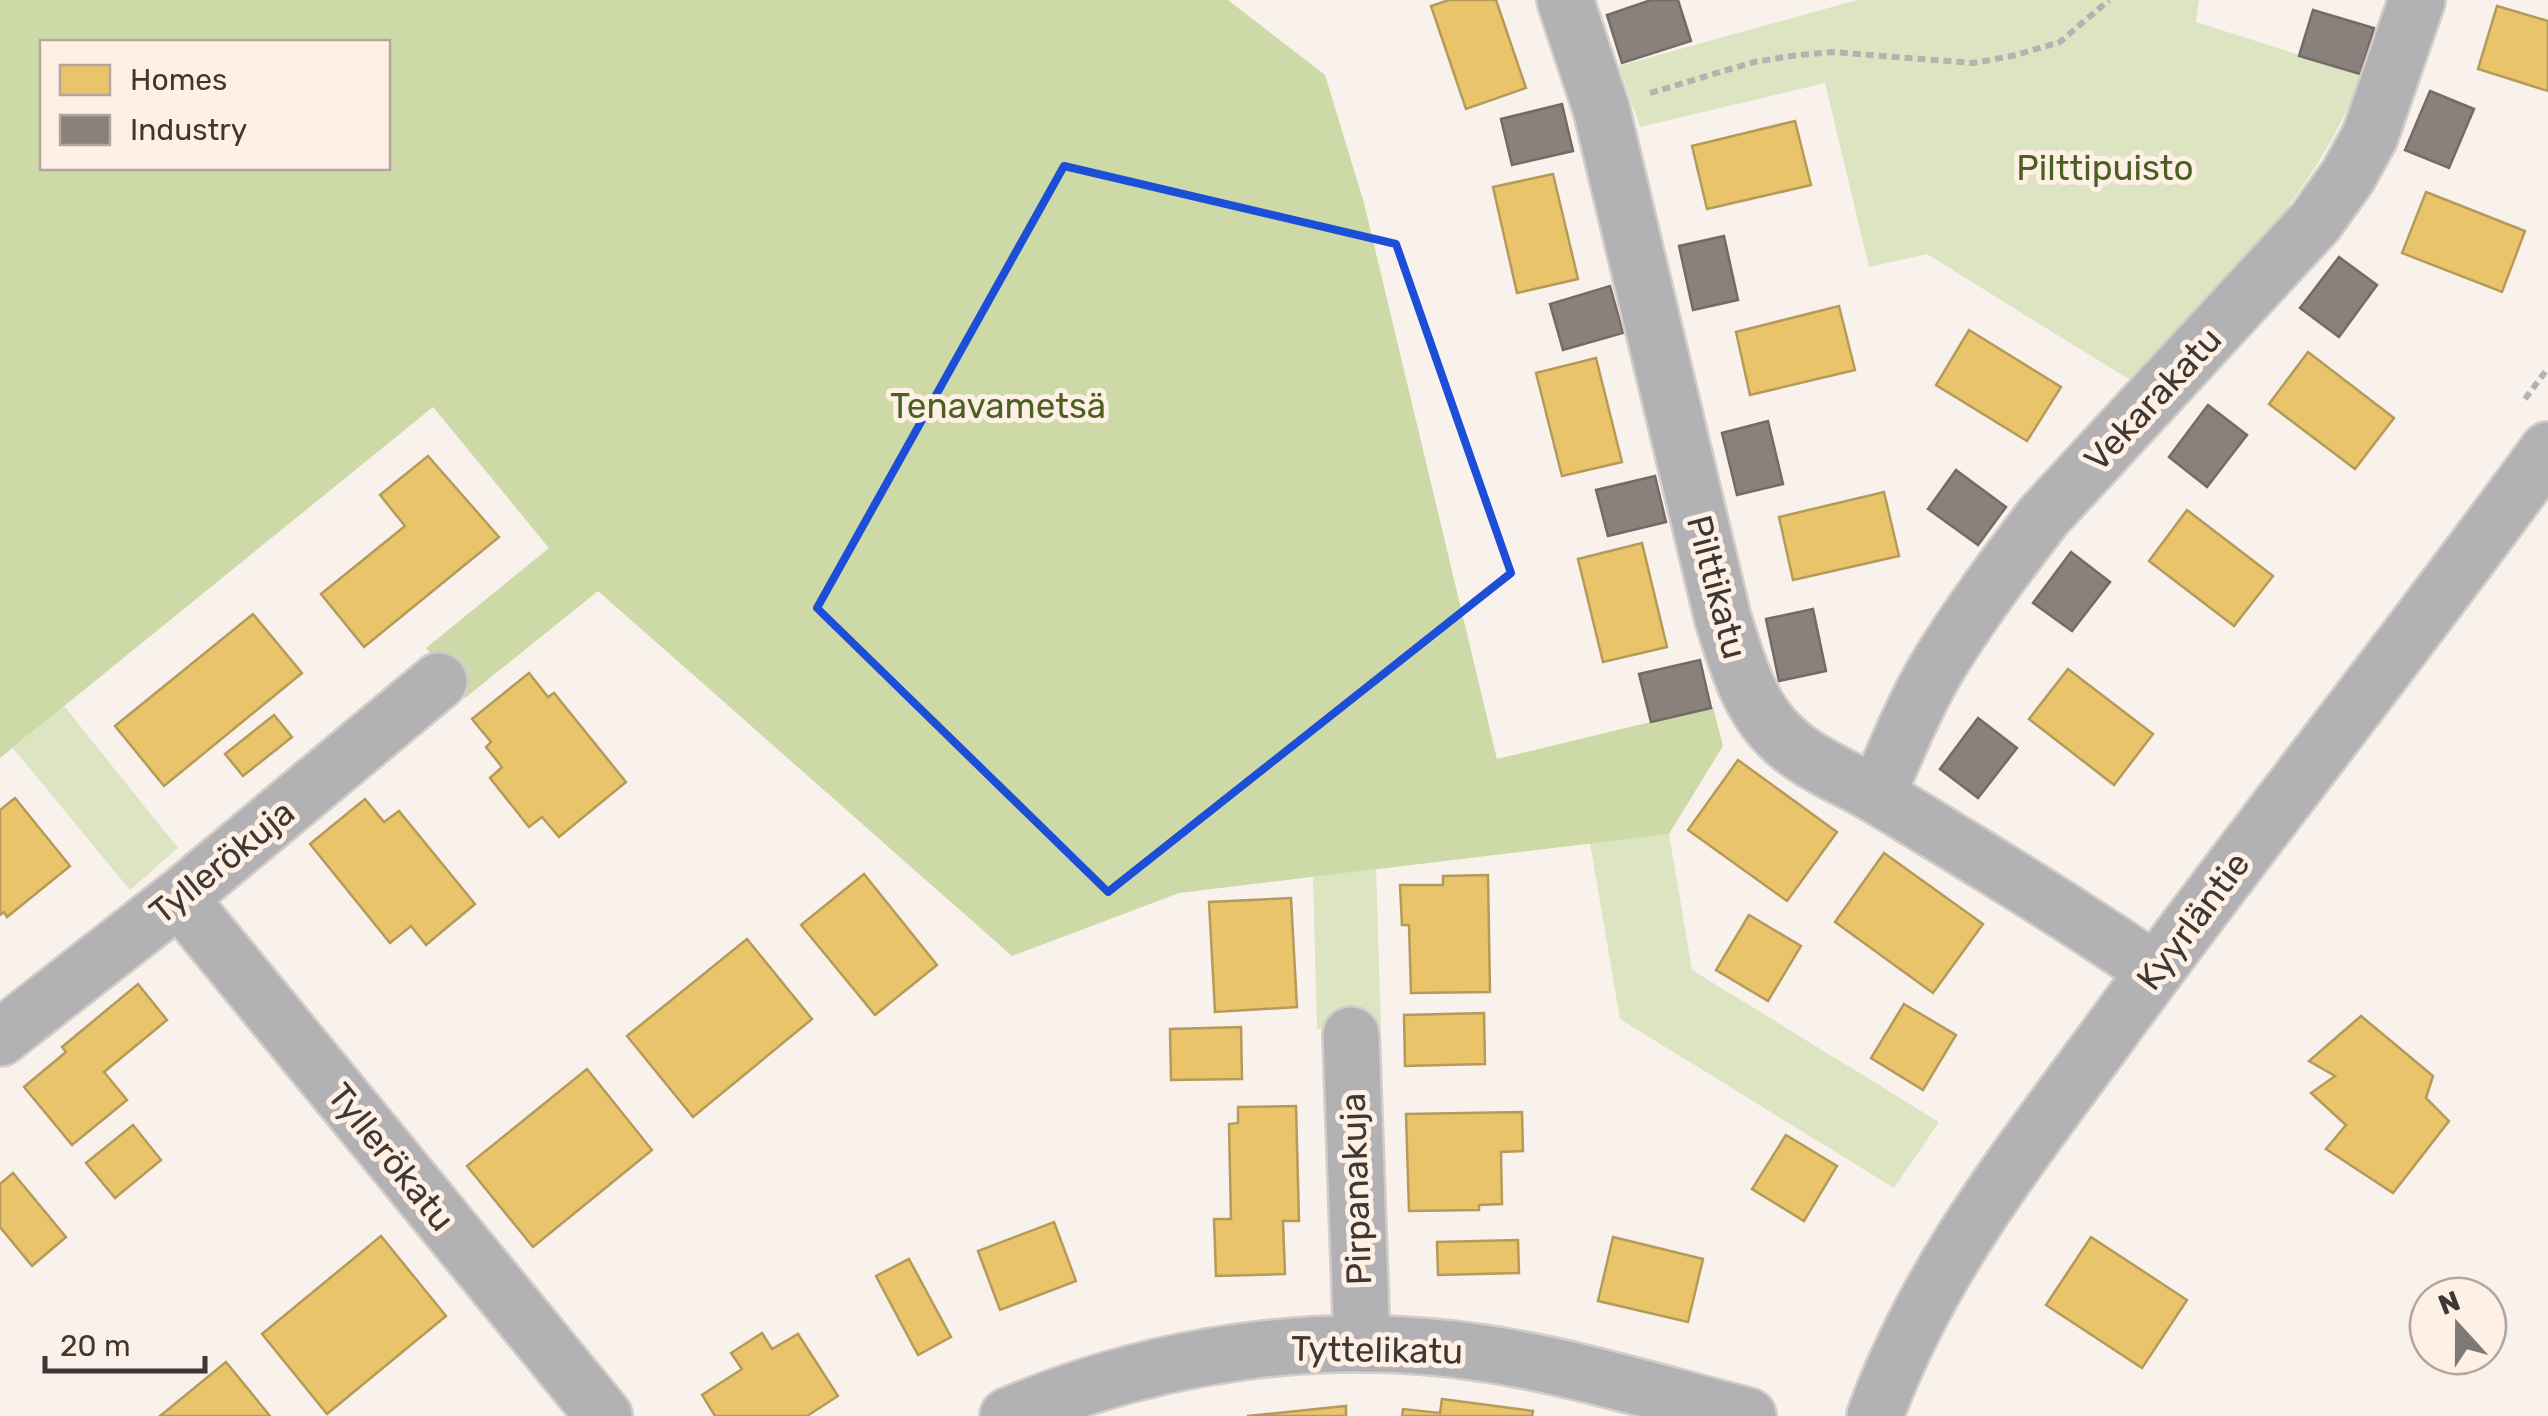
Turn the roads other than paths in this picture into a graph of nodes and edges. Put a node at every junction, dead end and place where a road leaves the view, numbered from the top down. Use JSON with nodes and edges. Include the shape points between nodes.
{"nodes":[{"id":1,"x":1565,"y":0,"type":"edge"},
{"id":2,"x":2417,"y":0,"type":"edge"},
{"id":3,"x":2548,"y":450,"type":"edge"},
{"id":4,"x":440,"y":681,"type":"dead end"},
{"id":5,"x":1876,"y":796,"type":"junction"},
{"id":6,"x":179,"y":898,"type":"junction"},
{"id":7,"x":2154,"y":971,"type":"junction"},
{"id":8,"x":1351,"y":1035,"type":"dead end"},
{"id":9,"x":0,"y":1038,"type":"edge"},
{"id":10,"x":1362,"y":1344,"type":"junction"},
{"id":11,"x":604,"y":1416,"type":"edge"},
{"id":12,"x":1008,"y":1416,"type":"edge"},
{"id":13,"x":1748,"y":1416,"type":"edge"},
{"id":14,"x":1875,"y":1416,"type":"edge"}],
"edges":[{"from":1,"to":5,"type":"street","name":"Pilttikatu","via":[[1600,108],[1740,674],[1779,736]]},
{"from":2,"to":5,"type":"street","name":"Vekarakatu","via":[[2370,136],[2348,176],[2316,221],[2043,517],[1934,673]]},
{"from":3,"to":7,"type":"street","name":"Kyyrläntie"},
{"from":4,"to":6,"type":"street","name":"Tyllerökuja"},
{"from":5,"to":7,"type":"street","name":"Pilttikatu"},
{"from":6,"to":9,"type":"street","name":"Tyllerökuja"},
{"from":6,"to":11,"type":"street","name":"Tyllerökatu"},
{"from":7,"to":14,"type":"street","name":"Kyyrläntie","via":[[1972,1222],[1930,1293]]},
{"from":8,"to":10,"type":"street","name":"Pirpanakuja"},
{"from":10,"to":12,"type":"street","name":"Tyttelikatu","via":[[1218,1354],[1094,1385]]},
{"from":10,"to":13,"type":"street","name":"Tyttelikatu","via":[[1484,1353]]}]}
